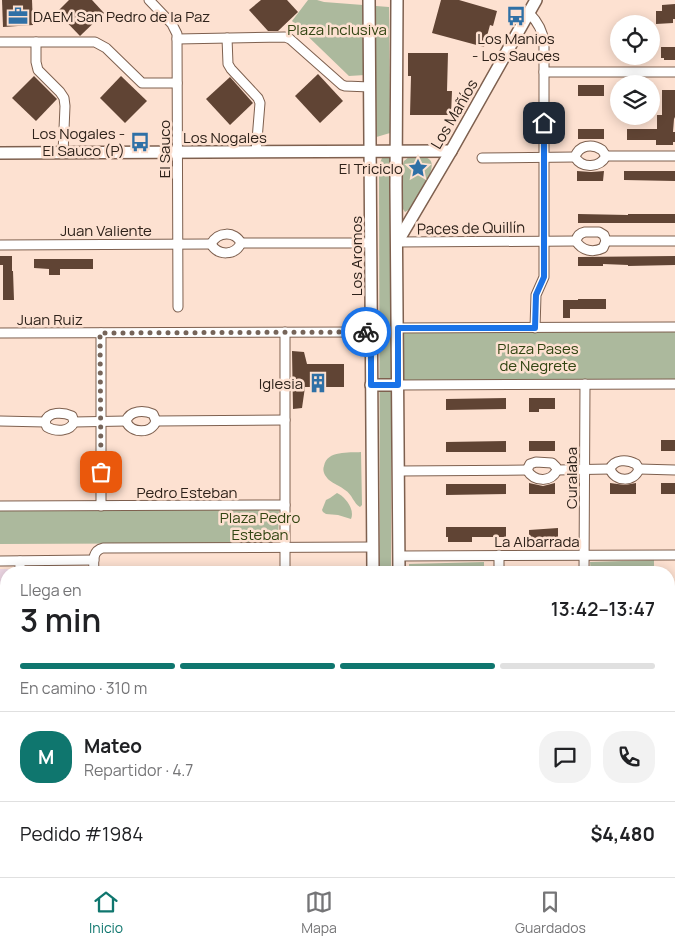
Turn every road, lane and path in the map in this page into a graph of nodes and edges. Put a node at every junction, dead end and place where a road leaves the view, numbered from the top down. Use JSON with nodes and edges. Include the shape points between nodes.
{"nodes":[{"id":1,"x":149,"y":0,"type":"edge"},
{"id":2,"x":369,"y":0,"type":"edge"},
{"id":3,"x":397,"y":0,"type":"edge"},
{"id":4,"x":536,"y":0,"type":"edge"},
{"id":5,"x":529,"y":13,"type":"junction"},
{"id":6,"x":177,"y":38,"type":"junction"},
{"id":7,"x":227,"y":38,"type":"junction"},
{"id":8,"x":0,"y":42,"type":"edge"},
{"id":9,"x":36,"y":42,"type":"junction"},
{"id":10,"x":544,"y":72,"type":"junction"},
{"id":11,"x":675,"y":72,"type":"edge"},
{"id":12,"x":177,"y":83,"type":"junction"},
{"id":13,"x":370,"y":87,"type":"junction"},
{"id":14,"x":396,"y":151,"type":"junction"},
{"id":15,"x":451,"y":151,"type":"junction"},
{"id":16,"x":256,"y":152,"type":"junction"},
{"id":17,"x":371,"y":152,"type":"junction"},
{"id":18,"x":0,"y":153,"type":"edge"},
{"id":19,"x":63,"y":153,"type":"junction"},
{"id":20,"x":178,"y":153,"type":"junction"},
{"id":21,"x":606,"y":156,"type":"junction"},
{"id":22,"x":675,"y":156,"type":"edge"},
{"id":23,"x":544,"y":157,"type":"junction"},
{"id":24,"x":575,"y":157,"type":"junction"},
{"id":25,"x":482,"y":158,"type":"dead end"},
{"id":26,"x":606,"y":240,"type":"junction"},
{"id":27,"x":544,"y":241,"type":"junction"},
{"id":28,"x":576,"y":241,"type":"junction"},
{"id":29,"x":675,"y":241,"type":"edge"},
{"id":30,"x":397,"y":242,"type":"junction"},
{"id":31,"x":371,"y":243,"type":"junction"},
{"id":32,"x":178,"y":244,"type":"junction"},
{"id":33,"x":211,"y":244,"type":"junction"},
{"id":34,"x":242,"y":244,"type":"junction"},
{"id":35,"x":0,"y":245,"type":"edge"},
{"id":36,"x":178,"y":308,"type":"dead end"},
{"id":37,"x":675,"y":327,"type":"edge"},
{"id":38,"x":398,"y":328,"type":"junction"},
{"id":39,"x":535,"y":328,"type":"junction"},
{"id":40,"x":284,"y":332,"type":"junction"},
{"id":41,"x":371,"y":332,"type":"junction"},
{"id":42,"x":0,"y":333,"type":"edge"},
{"id":43,"x":100,"y":333,"type":"junction"},
{"id":44,"x":585,"y":384,"type":"junction"},
{"id":45,"x":675,"y":384,"type":"edge"},
{"id":46,"x":371,"y":385,"type":"junction"},
{"id":47,"x":398,"y":385,"type":"junction"},
{"id":48,"x":285,"y":420,"type":"junction"},
{"id":49,"x":0,"y":421,"type":"edge"},
{"id":50,"x":126,"y":421,"type":"junction"},
{"id":51,"x":156,"y":421,"type":"junction"},
{"id":52,"x":45,"y":422,"type":"junction"},
{"id":53,"x":74,"y":422,"type":"junction"},
{"id":54,"x":101,"y":422,"type":"junction"},
{"id":55,"x":610,"y":469,"type":"junction"},
{"id":56,"x":527,"y":470,"type":"junction"},
{"id":57,"x":557,"y":470,"type":"junction"},
{"id":58,"x":585,"y":470,"type":"junction"},
{"id":59,"x":639,"y":470,"type":"junction"},
{"id":60,"x":675,"y":470,"type":"edge"},
{"id":61,"x":398,"y":471,"type":"junction"},
{"id":62,"x":285,"y":505,"type":"junction"},
{"id":63,"x":0,"y":506,"type":"edge"},
{"id":64,"x":101,"y":506,"type":"junction"},
{"id":65,"x":285,"y":548,"type":"junction"},
{"id":66,"x":373,"y":548,"type":"junction"},
{"id":67,"x":499,"y":555,"type":"junction"},
{"id":68,"x":584,"y":555,"type":"junction"},
{"id":69,"x":675,"y":555,"type":"edge"},
{"id":70,"x":399,"y":556,"type":"junction"},
{"id":71,"x":94,"y":560,"type":"junction"},
{"id":72,"x":0,"y":561,"type":"edge"},
{"id":73,"x":20,"y":561,"type":"junction"},
{"id":74,"x":20,"y":566,"type":"edge"},
{"id":75,"x":94,"y":566,"type":"edge"},
{"id":76,"x":285,"y":566,"type":"edge"},
{"id":77,"x":373,"y":566,"type":"edge"},
{"id":78,"x":399,"y":566,"type":"edge"},
{"id":79,"x":498,"y":566,"type":"edge"},
{"id":80,"x":584,"y":566,"type":"edge"}],
"edges":[{"from":1,"to":6,"type":"street","name":"El Sauco","via":[[172,24]]},
{"from":2,"to":13,"type":"main road","name":"Los Aromos"},
{"from":3,"to":14,"type":"main road"},
{"from":4,"to":5,"type":"main road","name":"Los Mañíos"},
{"from":5,"to":10,"type":"street","via":[[539,25],[543,37]]},
{"from":5,"to":15,"type":"main road","name":"Los Mañíos"},
{"from":6,"to":7,"type":"street"},
{"from":6,"to":12,"type":"street","name":"El Sauco"},
{"from":7,"to":13,"type":"street","via":[[289,38],[342,85]]},
{"from":7,"to":16,"type":"street","via":[[228,64],[260,103]]},
{"from":8,"to":9,"type":"street"},
{"from":9,"to":12,"type":"street","via":[[99,43],[142,83]]},
{"from":9,"to":19,"type":"street","via":[[38,70],[64,98]]},
{"from":10,"to":11,"type":"street"},
{"from":10,"to":23,"type":"street"},
{"from":12,"to":20,"type":"street","name":"El Sauco"},
{"from":13,"to":17,"type":"main road","name":"Los Aromos"},
{"from":14,"to":15,"type":"main road","name":"Los Nogales"},
{"from":14,"to":17,"type":"main road","name":"Los Nogales"},
{"from":14,"to":30,"type":"main road"},
{"from":15,"to":30,"type":"main road","name":"Los Mañíos"},
{"from":16,"to":17,"type":"main road","name":"Los Nogales"},
{"from":16,"to":20,"type":"main road","name":"Los Nogales"},
{"from":17,"to":31,"type":"main road","name":"Los Aromos"},
{"from":18,"to":19,"type":"main road","name":"Los Nogales"},
{"from":19,"to":20,"type":"main road","name":"Los Nogales"},
{"from":20,"to":32,"type":"street","name":"El Sauco"},
{"from":21,"to":22,"type":"street"},
{"from":21,"to":24,"type":"street","via":[[599,164],[587,165]]},
{"from":21,"to":24,"type":"street","via":[[602,150],[585,146]]},
{"from":23,"to":24,"type":"street"},
{"from":23,"to":25,"type":"street"},
{"from":23,"to":27,"type":"street"},
{"from":26,"to":28,"type":"street","name":"Paces de Quillín","via":[[602,233],[591,232],[582,233]]},
{"from":26,"to":28,"type":"street","name":"Paces de Quillín","via":[[603,248],[596,250],[583,249]]},
{"from":26,"to":29,"type":"street","name":"Paces de Quillín"},
{"from":27,"to":28,"type":"street","name":"Paces de Quillín"},
{"from":27,"to":30,"type":"street","name":"Paces de Quillín"},
{"from":27,"to":39,"type":"street","via":[[544,277],[536,295]]},
{"from":30,"to":38,"type":"main road"},
{"from":31,"to":34,"type":"street","name":"Juan Valiente"},
{"from":31,"to":41,"type":"main road","name":"Los Aromos"},
{"from":32,"to":33,"type":"street","name":"Juan Valiente"},
{"from":32,"to":35,"type":"street","name":"Juan Valiente"},
{"from":32,"to":36,"type":"street","name":"El Sauco"},
{"from":33,"to":34,"type":"street","name":"Juan Valiente","via":[[219,252],[227,253],[235,252]]},
{"from":33,"to":34,"type":"street","name":"Juan Valiente","via":[[223,234],[235,236]]},
{"from":37,"to":39,"type":"street"},
{"from":38,"to":39,"type":"street"},
{"from":38,"to":47,"type":"main road"},
{"from":40,"to":41,"type":"street","name":"Juan Ruiz"},
{"from":40,"to":43,"type":"street","name":"Juan Ruiz"},
{"from":40,"to":48,"type":"street"},
{"from":41,"to":46,"type":"main road","name":"Los Aromos"},
{"from":42,"to":43,"type":"street","name":"Juan Ruiz"},
{"from":43,"to":54,"type":"street"},
{"from":44,"to":45,"type":"street"},
{"from":44,"to":47,"type":"street"},
{"from":44,"to":58,"type":"street","name":"Curalaba"},
{"from":46,"to":47,"type":"main road"},
{"from":46,"to":66,"type":"main road","name":"Los Aromos"},
{"from":47,"to":61,"type":"main road"},
{"from":48,"to":51,"type":"street"},
{"from":48,"to":62,"type":"street"},
{"from":49,"to":52,"type":"street"},
{"from":50,"to":51,"type":"street","via":[[131,429],[148,430]]},
{"from":50,"to":51,"type":"street","via":[[133,412],[148,412]]},
{"from":50,"to":54,"type":"street"},
{"from":52,"to":53,"type":"street","via":[[53,430],[70,429]]},
{"from":52,"to":53,"type":"street","via":[[49,414],[66,414],[72,416]]},
{"from":53,"to":54,"type":"street"},
{"from":54,"to":64,"type":"street"},
{"from":55,"to":58,"type":"street"},
{"from":55,"to":59,"type":"street","via":[[615,462],[629,461]]},
{"from":55,"to":59,"type":"street","via":[[612,475],[622,479],[632,478]]},
{"from":56,"to":57,"type":"street","via":[[534,478],[542,479],[550,478]]},
{"from":56,"to":57,"type":"street","via":[[530,464],[549,462]]},
{"from":56,"to":61,"type":"street"},
{"from":57,"to":58,"type":"street"},
{"from":58,"to":68,"type":"street","name":"Curalaba"},
{"from":59,"to":60,"type":"street"},
{"from":61,"to":70,"type":"main road"},
{"from":62,"to":64,"type":"street","name":"Pedro Esteban"},
{"from":62,"to":65,"type":"street"},
{"from":63,"to":64,"type":"street","name":"Pedro Esteban"},
{"from":65,"to":66,"type":"street"},
{"from":65,"to":71,"type":"street","via":[[103,548],[96,552]]},
{"from":65,"to":76,"type":"street"},
{"from":66,"to":77,"type":"main road","name":"Los Aromos"},
{"from":67,"to":68,"type":"street","name":"La Albarrada"},
{"from":67,"to":70,"type":"street","name":"La Albarrada"},
{"from":67,"to":79,"type":"street"},
{"from":68,"to":69,"type":"street","name":"La Albarrada"},
{"from":68,"to":80,"type":"street","name":"Curalaba"},
{"from":70,"to":78,"type":"main road"},
{"from":71,"to":73,"type":"street"},
{"from":71,"to":75,"type":"street"},
{"from":72,"to":73,"type":"street"},
{"from":73,"to":74,"type":"street"}]}
